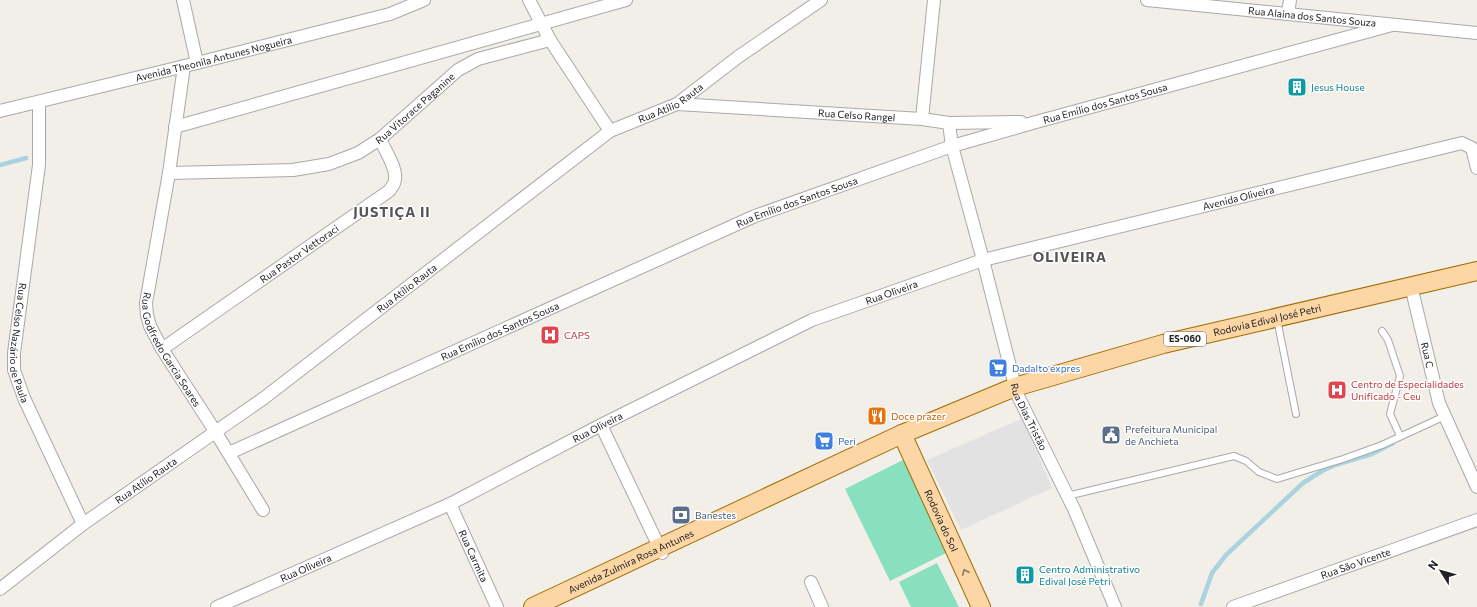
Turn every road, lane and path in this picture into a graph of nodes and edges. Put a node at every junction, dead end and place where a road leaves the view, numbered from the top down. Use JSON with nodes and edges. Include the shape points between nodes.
{"nodes":[{"id":1,"x":183,"y":0,"type":"edge"},
{"id":2,"x":424,"y":0,"type":"edge"},
{"id":3,"x":529,"y":0,"type":"edge"},
{"id":4,"x":626,"y":0,"type":"edge"},
{"id":5,"x":820,"y":0,"type":"edge"},
{"id":6,"x":934,"y":0,"type":"edge"},
{"id":7,"x":1147,"y":0,"type":"edge"},
{"id":8,"x":1290,"y":0,"type":"edge"},
{"id":9,"x":1288,"y":14,"type":"junction"},
{"id":10,"x":541,"y":25,"type":"junction"},
{"id":11,"x":1392,"y":25,"type":"junction"},
{"id":12,"x":1477,"y":33,"type":"edge"},
{"id":13,"x":550,"y":40,"type":"junction"},
{"id":14,"x":197,"y":63,"type":"junction"},
{"id":15,"x":184,"y":66,"type":"junction"},
{"id":16,"x":39,"y":102,"type":"junction"},
{"id":17,"x":677,"y":104,"type":"junction"},
{"id":18,"x":0,"y":111,"type":"edge"},
{"id":19,"x":922,"y":119,"type":"junction"},
{"id":20,"x":1036,"y":122,"type":"junction"},
{"id":21,"x":949,"y":123,"type":"junction"},
{"id":22,"x":175,"y":127,"type":"junction"},
{"id":23,"x":610,"y":131,"type":"junction"},
{"id":24,"x":380,"y":139,"type":"junction"},
{"id":25,"x":952,"y":146,"type":"junction"},
{"id":26,"x":1477,"y":168,"type":"edge"},
{"id":27,"x":169,"y":173,"type":"junction"},
{"id":28,"x":983,"y":260,"type":"junction"},
{"id":29,"x":1477,"y":271,"type":"edge"},
{"id":30,"x":1477,"y":277,"type":"edge"},
{"id":31,"x":1412,"y":289,"type":"junction"},
{"id":32,"x":1278,"y":321,"type":"junction"},
{"id":33,"x":1382,"y":331,"type":"dead end"},
{"id":34,"x":162,"y":349,"type":"junction"},
{"id":35,"x":1016,"y":390,"type":"junction"},
{"id":36,"x":1296,"y":414,"type":"dead end"},
{"id":37,"x":1445,"y":416,"type":"junction"},
{"id":38,"x":601,"y":425,"type":"junction"},
{"id":39,"x":215,"y":431,"type":"junction"},
{"id":40,"x":1400,"y":436,"type":"junction"},
{"id":41,"x":903,"y":437,"type":"junction"},
{"id":42,"x":228,"y":453,"type":"junction"},
{"id":43,"x":1477,"y":487,"type":"edge"},
{"id":44,"x":1067,"y":496,"type":"junction"},
{"id":45,"x":450,"y":504,"type":"junction"},
{"id":46,"x":263,"y":510,"type":"dead end"},
{"id":47,"x":1477,"y":520,"type":"edge"},
{"id":48,"x":83,"y":524,"type":"junction"},
{"id":49,"x":661,"y":551,"type":"junction"},
{"id":50,"x":811,"y":582,"type":"dead end"},
{"id":51,"x":0,"y":588,"type":"edge"},
{"id":52,"x":218,"y":607,"type":"edge"},
{"id":53,"x":497,"y":607,"type":"edge"},
{"id":54,"x":533,"y":607,"type":"edge"},
{"id":55,"x":550,"y":607,"type":"edge"},
{"id":56,"x":822,"y":607,"type":"edge"},
{"id":57,"x":981,"y":607,"type":"edge"},
{"id":58,"x":1115,"y":607,"type":"edge"},
{"id":59,"x":1233,"y":607,"type":"edge"}],
"edges":[{"from":1,"to":14,"type":"street"},
{"from":2,"to":14,"type":"street","name":"Avenida Theonila Antunes Nogueira","via":[[390,14]]},
{"from":3,"to":10,"type":"street"},
{"from":4,"to":10,"type":"street"},
{"from":5,"to":17,"type":"street","name":"Rua Atílio Rauta","via":[[738,57]]},
{"from":6,"to":19,"type":"street"},
{"from":7,"to":9,"type":"street","name":"Rua Alaina dos Santos Souza"},
{"from":8,"to":9,"type":"street"},
{"from":9,"to":11,"type":"street","name":"Rua Alaina dos Santos Souza"},
{"from":10,"to":13,"type":"street"},
{"from":10,"to":22,"type":"street"},
{"from":11,"to":12,"type":"street","name":"Rua Alaina dos Santos Souza"},
{"from":11,"to":20,"type":"street","name":"Rua Emílio dos Santos Sousa"},
{"from":13,"to":23,"type":"street"},
{"from":13,"to":24,"type":"street","name":"Rua Vitorace Paganine","via":[[478,59],[458,70]]},
{"from":14,"to":15,"type":"street","name":"Avenida Theonila Antunes Nogueira"},
{"from":15,"to":16,"type":"street","name":"Avenida Theonila Antunes Nogueira"},
{"from":15,"to":22,"type":"street","name":"Rua Godfredo Garcia Soares"},
{"from":16,"to":18,"type":"street","name":"Avenida Theonila Antunes Nogueira"},
{"from":16,"to":48,"type":"street","name":"Rua Celso Nazário de Paula","via":[[39,165],[14,353],[14,370],[24,398]]},
{"from":17,"to":19,"type":"street","name":"Rua Celso Rangel"},
{"from":17,"to":23,"type":"street","name":"Rua Atílio Rauta"},
{"from":19,"to":21,"type":"street","name":"Rua Celso Rangel"},
{"from":20,"to":21,"type":"street","name":"Rua Celso Rangel"},
{"from":20,"to":25,"type":"street","name":"Rua Emílio dos Santos Sousa"},
{"from":21,"to":25,"type":"street","name":"Rua Dias Tristão"},
{"from":22,"to":27,"type":"street","name":"Rua Godfredo Garcia Soares"},
{"from":23,"to":39,"type":"street","name":"Rua Atílio Rauta","via":[[264,398]]},
{"from":24,"to":27,"type":"street","name":"Rua Vitorace Paganine","via":[[358,153],[329,164],[293,170]]},
{"from":24,"to":34,"type":"street","name":"Rua Pastor Vettoraci","via":[[396,178],[389,190]]},
{"from":25,"to":28,"type":"street","name":"Rua Dias Tristão"},
{"from":25,"to":42,"type":"street","name":"Rua Emílio dos Santos Sousa","via":[[755,216]]},
{"from":26,"to":28,"type":"street","name":"Avenida Oliveira","via":[[1472,148],[1462,143]]},
{"from":27,"to":34,"type":"street","name":"Rua Godfredo Garcia Soares","via":[[146,303],[150,326]]},
{"from":28,"to":35,"type":"street","name":"Rua Dias Tristão"},
{"from":28,"to":38,"type":"street","name":"Rua Oliveira","via":[[812,320]]},
{"from":29,"to":31,"type":"main road","name":"Rodovia Edival José Petri","number":"ES-060"},
{"from":30,"to":31,"type":"main road","name":"Rodovia Edival José Petri","number":"ES-060"},
{"from":31,"to":32,"type":"main road","name":"Rodovia Edival José Petri","number":"ES-060"},
{"from":31,"to":37,"type":"street","name":"Rua C"},
{"from":32,"to":35,"type":"main road","name":"Rodovia Edival José Petri","number":"ES-060"},
{"from":32,"to":36,"type":"lane"},
{"from":33,"to":40,"type":"lane","via":[[1388,340],[1400,376],[1390,414]]},
{"from":34,"to":39,"type":"street","name":"Rua Godfredo Garcia Soares"},
{"from":35,"to":41,"type":"main road","name":"Rodovia Edival José Petri","number":"ES-060"},
{"from":35,"to":44,"type":"street","name":"Rua Dias Tristão"},
{"from":37,"to":40,"type":"lane"},
{"from":37,"to":43,"type":"street","name":"Rua C"},
{"from":38,"to":45,"type":"street","name":"Rua Oliveira"},
{"from":38,"to":49,"type":"street"},
{"from":39,"to":42,"type":"street","name":"Rua Godfredo Garcia Soares"},
{"from":39,"to":48,"type":"street","name":"Rua Atílio Rauta"},
{"from":40,"to":44,"type":"lane","via":[[1343,459],[1277,479],[1259,472],[1246,461],[1234,456]]},
{"from":41,"to":49,"type":"main road","name":"Avenida Zulmira Rosa Antunes","number":"ES-060","via":[[796,492]]},
{"from":57,"to":41,"type":"main road","name":"Rodovia do Sol","one_way":true},
{"from":42,"to":46,"type":"street","name":"Rua Godfredo Garcia Soares"},
{"from":44,"to":58,"type":"street","name":"Rua Dias Tristão"},
{"from":45,"to":52,"type":"street","name":"Rua Oliveira"},
{"from":45,"to":53,"type":"street","name":"Rua Carmita"},
{"from":47,"to":59,"type":"street","name":"Rua São Vicente"},
{"from":48,"to":51,"type":"street","name":"Rua Atílio Rauta"},
{"from":49,"to":54,"type":"main road","name":"Avenida Zulmira Rosa Antunes","number":"ES-060"},
{"from":49,"to":55,"type":"main road","name":"Avenida Zulmira Rosa Antunes","number":"ES-060"},
{"from":50,"to":56,"type":"street"}]}
